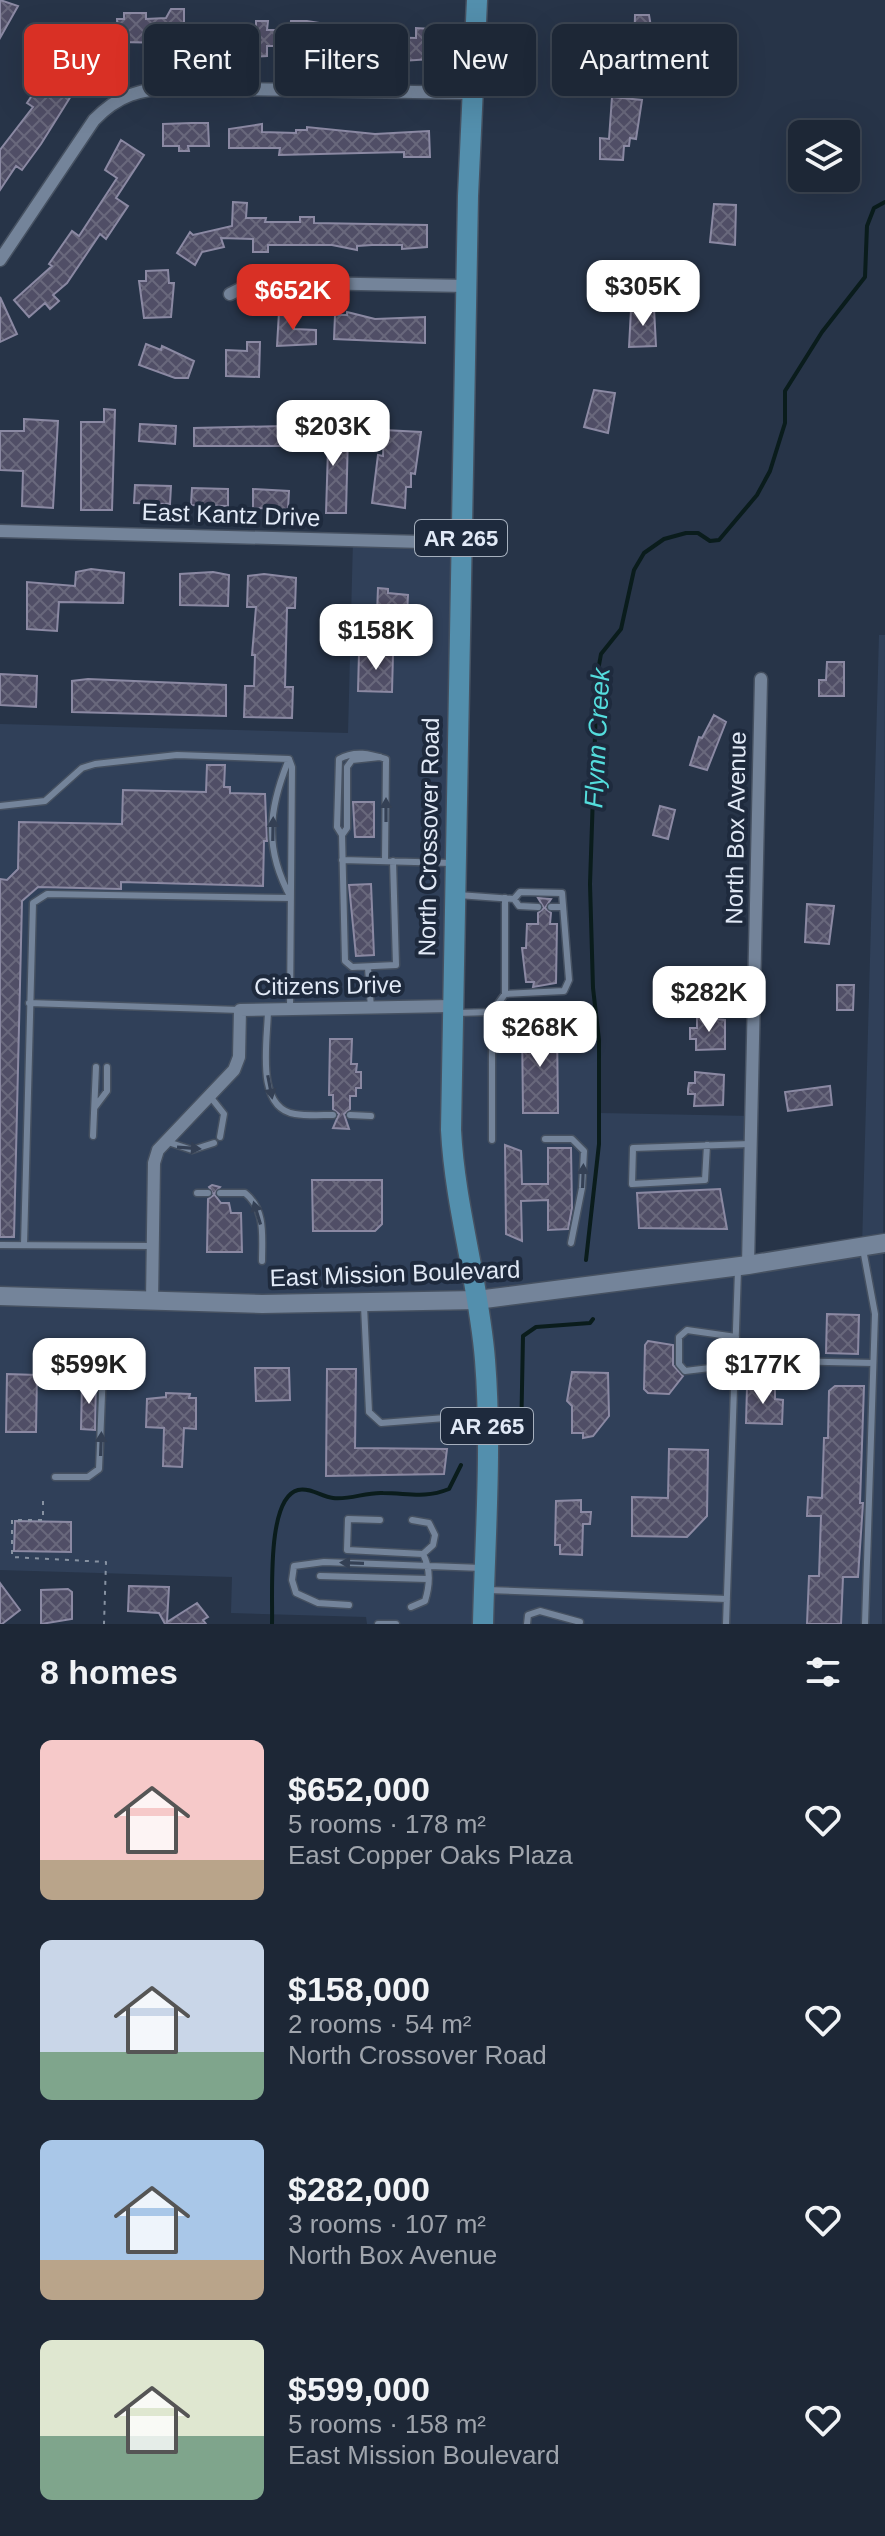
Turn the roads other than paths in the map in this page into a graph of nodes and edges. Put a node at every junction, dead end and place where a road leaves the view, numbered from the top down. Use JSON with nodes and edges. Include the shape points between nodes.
{"nodes":[{"id":1,"x":477,"y":0,"type":"edge"},
{"id":2,"x":476,"y":24,"type":"edge"},
{"id":3,"x":424,"y":92,"type":"edge"},
{"id":4,"x":473,"y":96,"type":"edge"},
{"id":5,"x":0,"y":260,"type":"edge"},
{"id":6,"x":467,"y":286,"type":"junction"},
{"id":7,"x":230,"y":294,"type":"dead end"},
{"id":8,"x":0,"y":531,"type":"edge"},
{"id":9,"x":461,"y":543,"type":"junction"},
{"id":10,"x":761,"y":679,"type":"dead end"},
{"id":11,"x":289,"y":759,"type":"junction"},
{"id":12,"x":0,"y":806,"type":"edge"},
{"id":13,"x":342,"y":860,"type":"junction"},
{"id":14,"x":389,"y":861,"type":"junction"},
{"id":15,"x":455,"y":863,"type":"junction"},
{"id":16,"x":454,"y":895,"type":"junction"},
{"id":17,"x":291,"y":898,"type":"junction"},
{"id":18,"x":505,"y":898,"type":"junction"},
{"id":19,"x":514,"y":899,"type":"junction"},
{"id":20,"x":538,"y":907,"type":"dead end"},
{"id":21,"x":551,"y":907,"type":"dead end"},
{"id":22,"x":563,"y":907,"type":"junction"},
{"id":23,"x":368,"y":968,"type":"junction"},
{"id":24,"x":505,"y":994,"type":"junction"},
{"id":25,"x":29,"y":1003,"type":"junction"},
{"id":26,"x":371,"y":1008,"type":"junction"},
{"id":27,"x":268,"y":1009,"type":"junction"},
{"id":28,"x":290,"y":1009,"type":"junction"},
{"id":29,"x":240,"y":1010,"type":"junction"},
{"id":30,"x":451,"y":1010,"type":"junction"},
{"id":31,"x":492,"y":1012,"type":"junction"},
{"id":32,"x":96,"y":1067,"type":"dead end"},
{"id":33,"x":107,"y":1067,"type":"dead end"},
{"id":34,"x":209,"y":1095,"type":"junction"},
{"id":35,"x":93,"y":1108,"type":"junction"},
{"id":36,"x":333,"y":1115,"type":"dead end"},
{"id":37,"x":350,"y":1115,"type":"dead end"},
{"id":38,"x":371,"y":1116,"type":"dead end"},
{"id":39,"x":93,"y":1136,"type":"dead end"},
{"id":40,"x":220,"y":1137,"type":"dead end"},
{"id":41,"x":545,"y":1139,"type":"dead end"},
{"id":42,"x":492,"y":1140,"type":"dead end"},
{"id":43,"x":165,"y":1141,"type":"junction"},
{"id":44,"x":214,"y":1143,"type":"dead end"},
{"id":45,"x":750,"y":1144,"type":"junction"},
{"id":46,"x":707,"y":1145,"type":"junction"},
{"id":47,"x":197,"y":1193,"type":"dead end"},
{"id":48,"x":208,"y":1193,"type":"dead end"},
{"id":49,"x":220,"y":1193,"type":"dead end"},
{"id":50,"x":571,"y":1243,"type":"dead end"},
{"id":51,"x":885,"y":1243,"type":"edge"},
{"id":52,"x":0,"y":1245,"type":"edge"},
{"id":53,"x":24,"y":1245,"type":"junction"},
{"id":54,"x":153,"y":1246,"type":"junction"},
{"id":55,"x":862,"y":1248,"type":"junction"},
{"id":56,"x":262,"y":1261,"type":"dead end"},
{"id":57,"x":743,"y":1266,"type":"junction"},
{"id":58,"x":0,"y":1296,"type":"edge"},
{"id":59,"x":477,"y":1300,"type":"junction"},
{"id":60,"x":152,"y":1301,"type":"junction"},
{"id":61,"x":364,"y":1302,"type":"junction"},
{"id":62,"x":736,"y":1337,"type":"junction"},
{"id":63,"x":735,"y":1362,"type":"junction"},
{"id":64,"x":873,"y":1363,"type":"junction"},
{"id":65,"x":103,"y":1370,"type":"dead end"},
{"id":66,"x":488,"y":1415,"type":"junction"},
{"id":67,"x":55,"y":1477,"type":"dead end"},
{"id":68,"x":380,"y":1520,"type":"dead end"},
{"id":69,"x":412,"y":1520,"type":"dead end"},
{"id":70,"x":423,"y":1554,"type":"junction"},
{"id":71,"x":430,"y":1566,"type":"junction"},
{"id":72,"x":484,"y":1568,"type":"junction"},
{"id":73,"x":320,"y":1576,"type":"dead end"},
{"id":74,"x":428,"y":1579,"type":"junction"},
{"id":75,"x":484,"y":1590,"type":"junction"},
{"id":76,"x":727,"y":1599,"type":"junction"},
{"id":77,"x":349,"y":1605,"type":"dead end"},
{"id":78,"x":411,"y":1607,"type":"dead end"},
{"id":79,"x":580,"y":1622,"type":"edge"},
{"id":80,"x":378,"y":1624,"type":"edge"},
{"id":81,"x":396,"y":1624,"type":"edge"},
{"id":82,"x":483,"y":1624,"type":"edge"},
{"id":83,"x":527,"y":1624,"type":"edge"},
{"id":84,"x":726,"y":1624,"type":"edge"},
{"id":85,"x":865,"y":1624,"type":"edge"}],
"edges":[{"from":1,"to":2,"type":"main road","name":"North Crossover Road","number":"AR 265"},
{"from":3,"to":5,"type":"street","via":[[173,88],[127,94],[94,120]]},
{"from":4,"to":6,"type":"main road","name":"North Crossover Road","number":"AR 265"},
{"from":6,"to":7,"type":"street","via":[[254,282]]},
{"from":6,"to":9,"type":"main road","name":"North Crossover Road","number":"AR 265"},
{"from":8,"to":9,"type":"street","name":"East Kantz Drive"},
{"from":9,"to":15,"type":"main road","name":"North Crossover Road","number":"AR 265"},
{"from":10,"to":45,"type":"street","name":"North Box Avenue"},
{"from":11,"to":12,"type":"lane","via":[[177,755],[95,764],[82,768],[45,801]]},
{"from":11,"to":17,"type":"lane"},
{"from":17,"to":11,"type":"lane","one_way":true,"via":[[274,868],[273,855],[274,801]]},
{"from":13,"to":14,"type":"lane"},
{"from":14,"to":13,"type":"lane","one_way":true,"via":[[386,759],[348,753],[339,759],[337,827]]},
{"from":13,"to":23,"type":"lane","via":[[345,961]]},
{"from":14,"to":15,"type":"lane"},
{"from":14,"to":23,"type":"lane","via":[[396,965]]},
{"from":15,"to":16,"type":"main road","name":"North Crossover Road","number":"AR 265"},
{"from":16,"to":18,"type":"lane"},
{"from":16,"to":30,"type":"main road","name":"North Crossover Road","number":"AR 265"},
{"from":17,"to":25,"type":"lane","via":[[39,897],[31,910]]},
{"from":17,"to":28,"type":"lane"},
{"from":18,"to":19,"type":"lane"},
{"from":18,"to":24,"type":"lane"},
{"from":19,"to":20,"type":"lane","via":[[519,906]]},
{"from":19,"to":22,"type":"lane","via":[[520,892],[562,893]]},
{"from":21,"to":22,"type":"lane"},
{"from":22,"to":24,"type":"lane","via":[[569,980],[564,991]]},
{"from":23,"to":26,"type":"lane"},
{"from":24,"to":31,"type":"lane"},
{"from":25,"to":29,"type":"lane"},
{"from":25,"to":53,"type":"lane"},
{"from":26,"to":28,"type":"street","name":"Citizens Drive"},
{"from":26,"to":30,"type":"street","name":"Citizens Drive"},
{"from":27,"to":28,"type":"street","name":"Citizens Drive"},
{"from":27,"to":29,"type":"street","name":"Citizens Drive"},
{"from":27,"to":36,"type":"lane","one_way":true,"via":[[270,1097],[293,1114]]},
{"from":29,"to":34,"type":"street","name":"Citizens Drive","via":[[239,1057],[234,1070]]},
{"from":30,"to":31,"type":"lane"},
{"from":30,"to":59,"type":"main road","name":"North Crossover Road","number":"AR 265","via":[[452,1148]]},
{"from":31,"to":42,"type":"lane"},
{"from":32,"to":35,"type":"lane"},
{"from":33,"to":35,"type":"lane","via":[[107,1091]]},
{"from":34,"to":40,"type":"lane","via":[[224,1114]]},
{"from":34,"to":43,"type":"street","name":"Citizens Drive"},
{"from":35,"to":39,"type":"lane"},
{"from":37,"to":38,"type":"lane"},
{"from":50,"to":41,"type":"lane","one_way":true,"via":[[584,1151],[572,1139]]},
{"from":43,"to":44,"type":"lane","one_way":true,"via":[[192,1150]]},
{"from":43,"to":54,"type":"street","name":"Citizens Drive","via":[[154,1163]]},
{"from":45,"to":46,"type":"lane"},
{"from":45,"to":57,"type":"street","name":"North Box Avenue"},
{"from":46,"to":46,"type":"lane","via":[[633,1148],[632,1184],[705,1180]]},
{"from":47,"to":48,"type":"lane"},
{"from":56,"to":49,"type":"lane","one_way":true,"via":[[261,1220],[254,1200],[245,1193]]},
{"from":51,"to":55,"type":"main road","name":"East Mission Boulevard"},
{"from":52,"to":53,"type":"lane"},
{"from":53,"to":54,"type":"lane"},
{"from":54,"to":60,"type":"street","name":"Citizens Drive"},
{"from":55,"to":57,"type":"main road","name":"East Mission Boulevard"},
{"from":55,"to":64,"type":"lane","via":[[874,1299]]},
{"from":57,"to":59,"type":"main road","name":"East Mission Boulevard"},
{"from":57,"to":62,"type":"lane"},
{"from":58,"to":60,"type":"main road","name":"East Mission Boulevard"},
{"from":59,"to":61,"type":"main road","name":"East Mission Boulevard"},
{"from":59,"to":66,"type":"main road","name":"North Crossover Road","number":"AR 265"},
{"from":60,"to":61,"type":"main road","name":"East Mission Boulevard"},
{"from":61,"to":66,"type":"lane","via":[[369,1412],[381,1423]]},
{"from":62,"to":63,"type":"lane"},
{"from":62,"to":63,"type":"lane","via":[[687,1330],[679,1337],[679,1364],[685,1371]]},
{"from":63,"to":64,"type":"lane"},
{"from":63,"to":76,"type":"lane"},
{"from":64,"to":85,"type":"lane"},
{"from":67,"to":65,"type":"lane","one_way":true,"via":[[88,1477],[99,1469]]},
{"from":66,"to":72,"type":"main road","name":"North Crossover Road","number":"AR 265"},
{"from":68,"to":70,"type":"lane","via":[[348,1519],[347,1550]]},
{"from":69,"to":70,"type":"lane","via":[[432,1527],[433,1545]]},
{"from":70,"to":71,"type":"lane"},
{"from":71,"to":72,"type":"lane"},
{"from":71,"to":74,"type":"lane"},
{"from":71,"to":77,"type":"lane","one_way":true,"via":[[294,1566],[296,1593],[318,1603]]},
{"from":72,"to":75,"type":"main road","name":"North Crossover Road","number":"AR 265"},
{"from":73,"to":74,"type":"lane"},
{"from":74,"to":78,"type":"lane","via":[[425,1601]]},
{"from":75,"to":76,"type":"lane"},
{"from":75,"to":82,"type":"main road","name":"North Crossover Road","number":"AR 265"},
{"from":76,"to":84,"type":"lane"},
{"from":79,"to":83,"type":"lane","via":[[540,1611],[528,1615]]},
{"from":80,"to":81,"type":"lane"}]}
